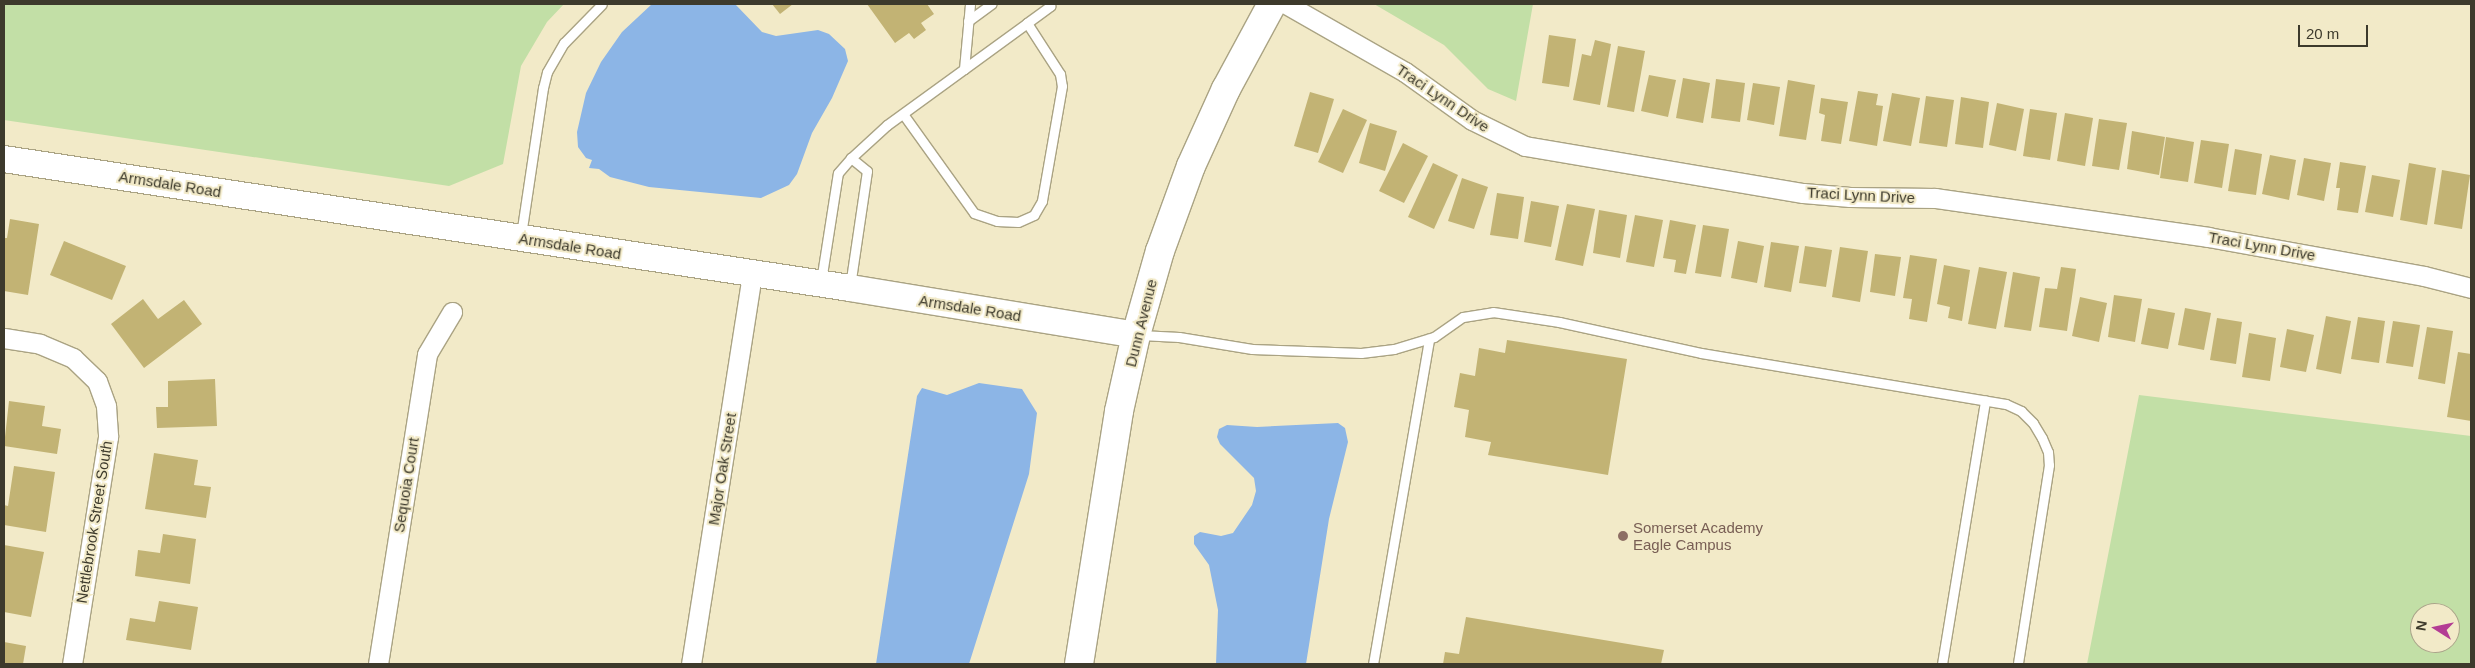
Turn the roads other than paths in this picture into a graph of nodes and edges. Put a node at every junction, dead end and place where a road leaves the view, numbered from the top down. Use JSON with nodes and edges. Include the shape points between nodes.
{"nodes":[{"id":1,"x":602,"y":4,"type":"edge"},
{"id":2,"x":970,"y":4,"type":"edge"},
{"id":3,"x":991,"y":4,"type":"edge"},
{"id":4,"x":1048,"y":4,"type":"edge"},
{"id":5,"x":1272,"y":4,"type":"edge"},
{"id":6,"x":1286,"y":4,"type":"edge"},
{"id":7,"x":968,"y":21,"type":"junction"},
{"id":8,"x":1027,"y":23,"type":"junction"},
{"id":9,"x":964,"y":68,"type":"junction"},
{"id":10,"x":903,"y":114,"type":"junction"},
{"id":11,"x":850,"y":158,"type":"junction"},
{"id":12,"x":4,"y":159,"type":"edge"},
{"id":13,"x":521,"y":238,"type":"junction"},
{"id":14,"x":752,"y":274,"type":"junction"},
{"id":15,"x":821,"y":284,"type":"junction"},
{"id":16,"x":850,"y":288,"type":"junction"},
{"id":17,"x":2471,"y":288,"type":"edge"},
{"id":18,"x":452,"y":312,"type":"dead end"},
{"id":19,"x":1136,"y":335,"type":"junction"},
{"id":20,"x":4,"y":338,"type":"edge"},
{"id":21,"x":1428,"y":338,"type":"junction"},
{"id":22,"x":1985,"y":400,"type":"junction"},
{"id":23,"x":72,"y":664,"type":"edge"},
{"id":24,"x":378,"y":664,"type":"edge"},
{"id":25,"x":691,"y":664,"type":"edge"},
{"id":26,"x":1079,"y":664,"type":"edge"},
{"id":27,"x":1373,"y":664,"type":"edge"},
{"id":28,"x":1942,"y":664,"type":"edge"},
{"id":29,"x":2018,"y":664,"type":"edge"}],
"edges":[{"from":1,"to":13,"type":"lane","via":[[564,43],[547,72]]},
{"from":2,"to":7,"type":"lane"},
{"from":3,"to":7,"type":"lane"},
{"from":4,"to":8,"type":"lane","via":[[1050,6]]},
{"from":5,"to":19,"type":"main road","name":"Dunn Avenue","via":[[1226,89],[1191,166],[1160,251]]},
{"from":6,"to":17,"type":"street","name":"Traci Lynn Drive","via":[[1405,72],[1472,120],[1525,146],[1803,192],[1850,197],[1936,198],[2208,237],[2424,276]]},
{"from":7,"to":9,"type":"lane"},
{"from":8,"to":9,"type":"lane"},
{"from":8,"to":10,"type":"lane","via":[[1060,74],[1062,86],[1042,201],[1034,215],[1018,222],[997,221],[974,213]]},
{"from":9,"to":10,"type":"lane"},
{"from":10,"to":11,"type":"lane"},
{"from":11,"to":15,"type":"lane","via":[[838,173]]},
{"from":11,"to":16,"type":"lane","via":[[867,171]]},
{"from":12,"to":13,"type":"street","name":"Armsdale Road"},
{"from":13,"to":14,"type":"street","name":"Armsdale Road"},
{"from":14,"to":15,"type":"street","name":"Armsdale Road"},
{"from":14,"to":25,"type":"street","name":"Major Oak Street"},
{"from":15,"to":16,"type":"street","name":"Armsdale Road"},
{"from":16,"to":19,"type":"street","name":"Armsdale Road"},
{"from":18,"to":24,"type":"street","name":"Sequoia Court","via":[[427,354]]},
{"from":19,"to":21,"type":"lane","via":[[1179,337],[1252,349],[1361,353]]},
{"from":19,"to":26,"type":"main road","name":"Dunn Avenue","via":[[1119,411]]},
{"from":20,"to":23,"type":"street","name":"Nettlebrook Street South","via":[[40,344],[74,358],[97,381],[106,406],[108,436]]},
{"from":21,"to":22,"type":"lane","via":[[1463,318],[1493,312],[1559,322],[1701,353]]},
{"from":21,"to":27,"type":"lane"},
{"from":22,"to":28,"type":"lane"},
{"from":22,"to":29,"type":"lane","via":[[2021,411],[2033,423],[2048,452],[2049,465]]}]}
